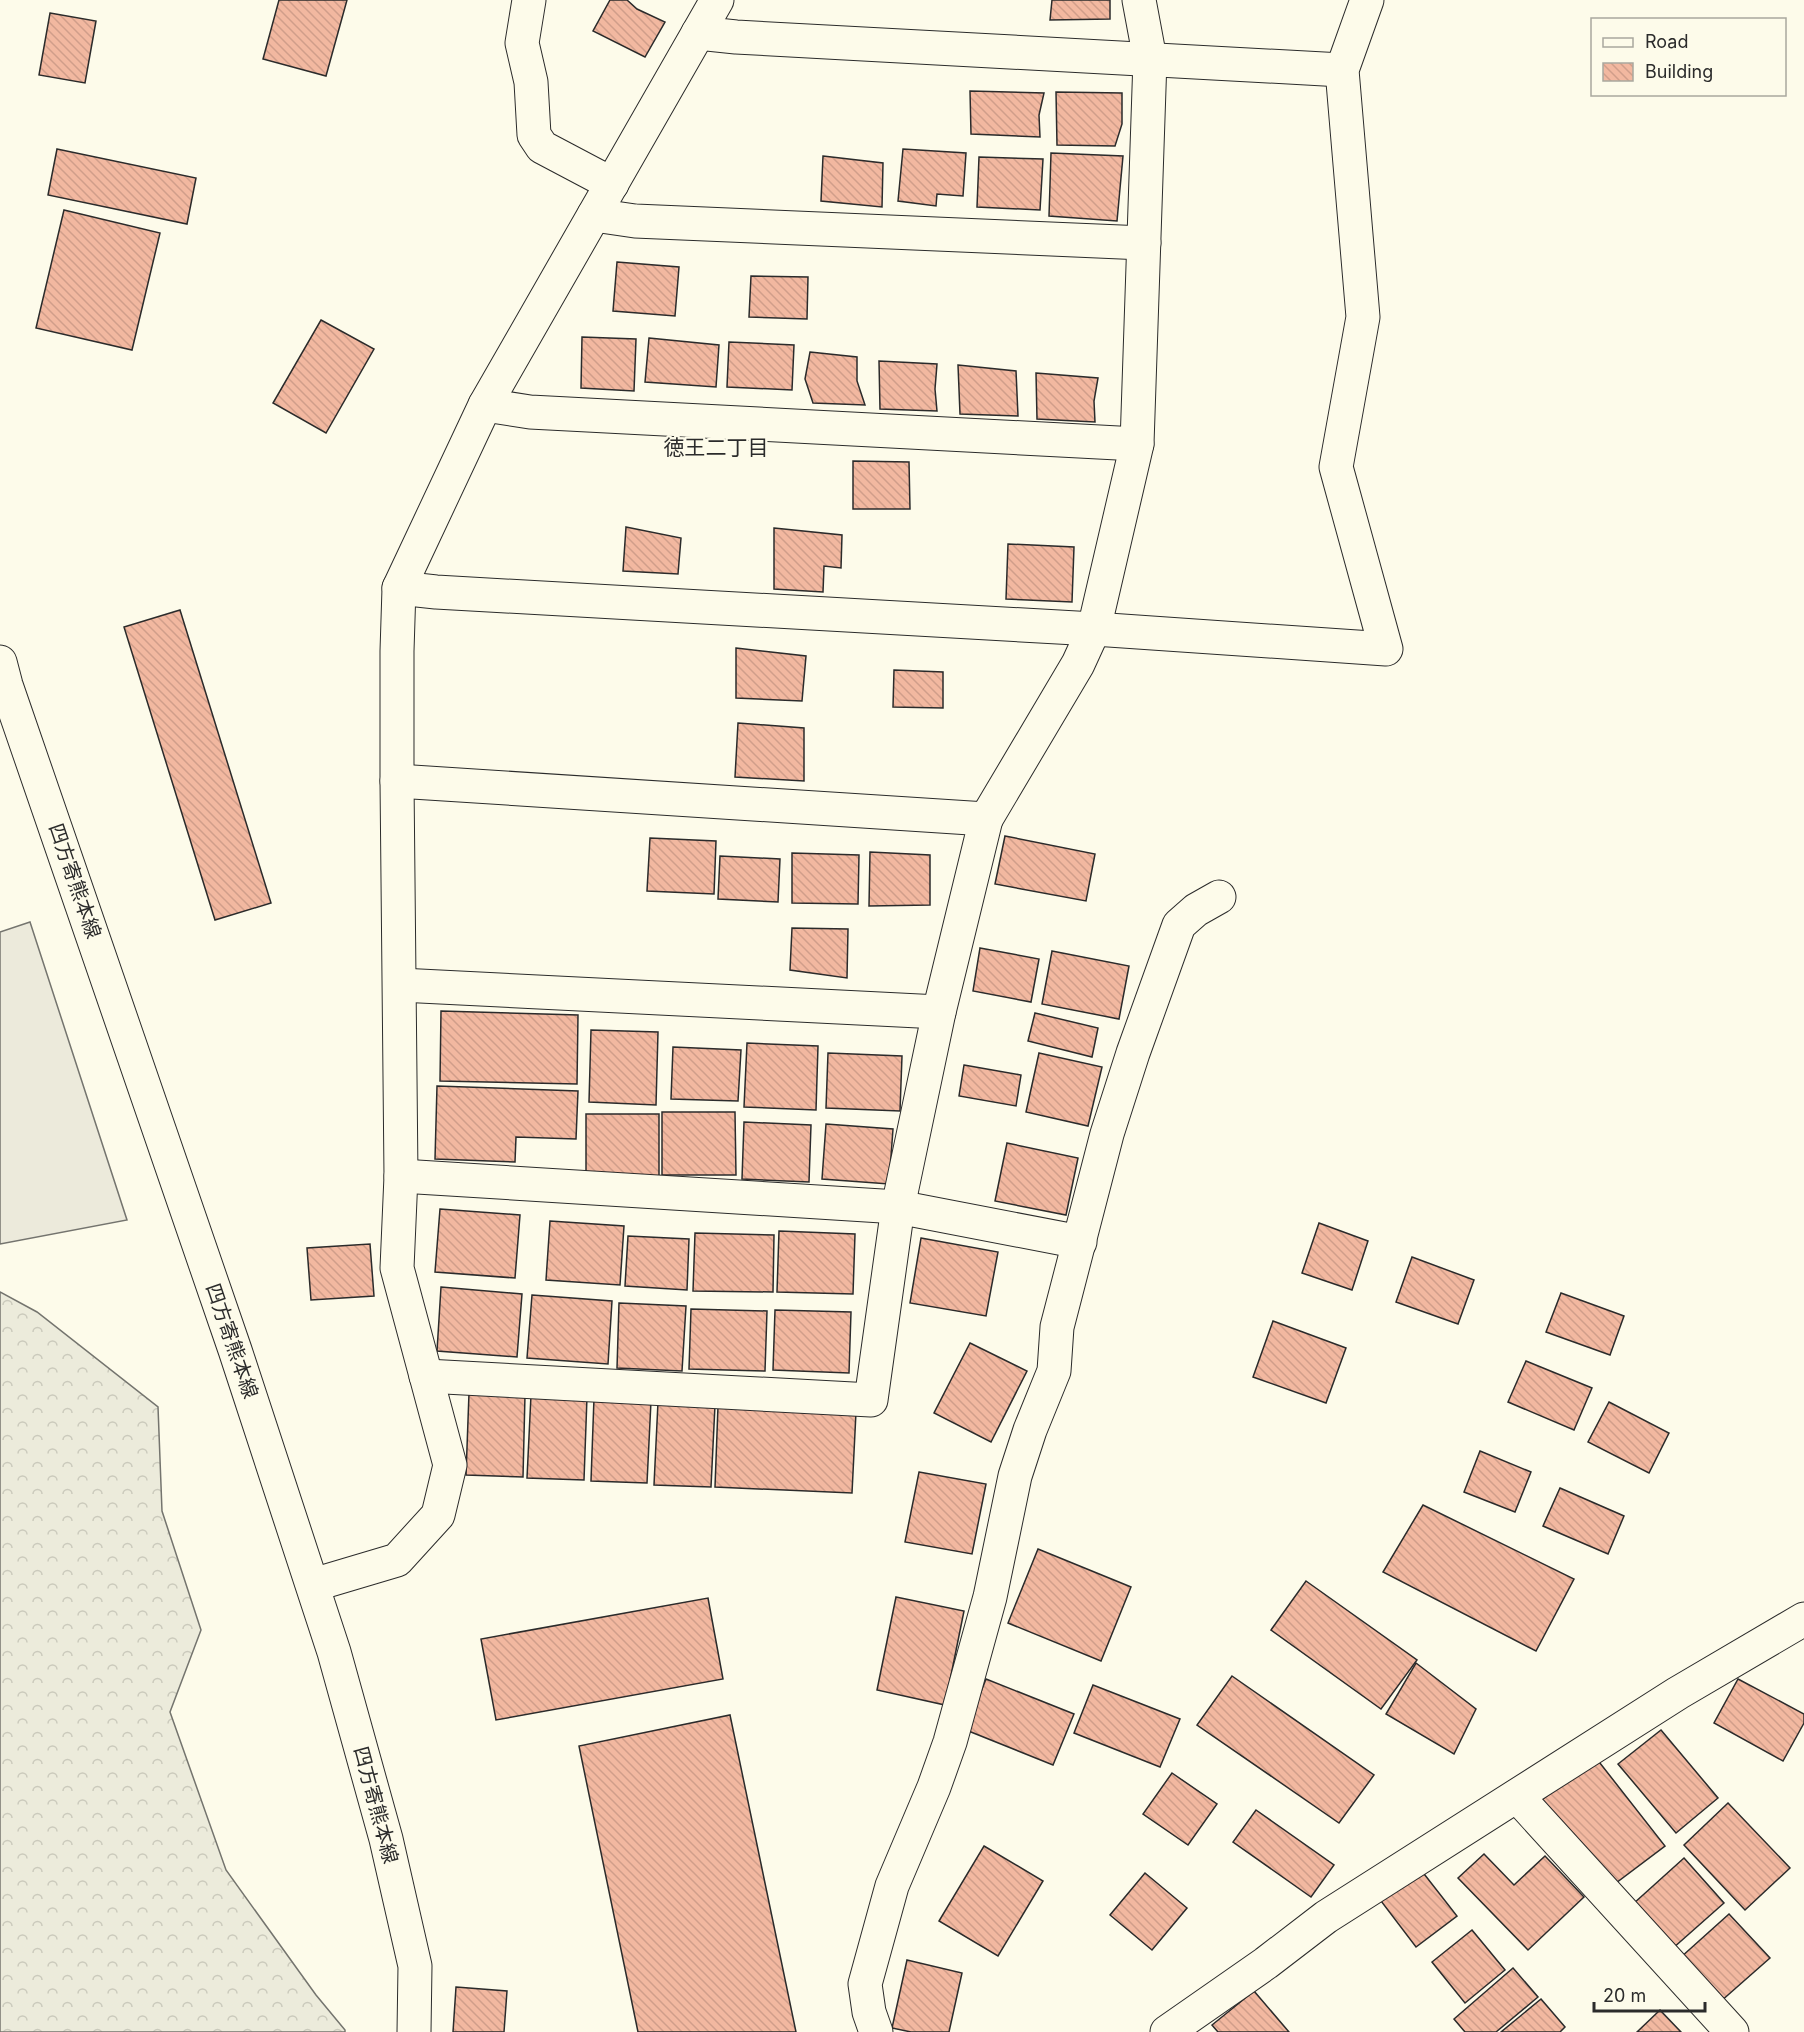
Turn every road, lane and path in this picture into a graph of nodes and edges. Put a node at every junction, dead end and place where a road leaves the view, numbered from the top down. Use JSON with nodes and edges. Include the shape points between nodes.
{"nodes":[{"id":1,"x":529,"y":0,"type":"edge"},
{"id":2,"x":717,"y":0,"type":"edge"},
{"id":3,"x":1139,"y":0,"type":"edge"},
{"id":4,"x":1367,"y":0,"type":"edge"},
{"id":5,"x":698,"y":33,"type":"junction"},
{"id":6,"x":1150,"y":59,"type":"junction"},
{"id":7,"x":1342,"y":70,"type":"junction"},
{"id":8,"x":612,"y":184,"type":"junction"},
{"id":9,"x":594,"y":215,"type":"junction"},
{"id":10,"x":1144,"y":243,"type":"junction"},
{"id":11,"x":485,"y":405,"type":"junction"},
{"id":12,"x":1137,"y":444,"type":"junction"},
{"id":13,"x":399,"y":588,"type":"junction"},
{"id":14,"x":1094,"y":629,"type":"junction"},
{"id":15,"x":0,"y":662,"type":"edge"},
{"id":16,"x":397,"y":781,"type":"junction"},
{"id":17,"x":986,"y":819,"type":"junction"},
{"id":18,"x":1219,"y":897,"type":"dead end"},
{"id":19,"x":400,"y":985,"type":"junction"},
{"id":20,"x":939,"y":1012,"type":"junction"},
{"id":21,"x":401,"y":1176,"type":"junction"},
{"id":22,"x":898,"y":1207,"type":"junction"},
{"id":23,"x":1080,"y":1242,"type":"junction"},
{"id":24,"x":426,"y":1376,"type":"junction"},
{"id":25,"x":313,"y":1585,"type":"junction"},
{"id":26,"x":1804,"y":1618,"type":"edge"},
{"id":27,"x":1517,"y":1796,"type":"junction"},
{"id":28,"x":414,"y":2032,"type":"edge"},
{"id":29,"x":876,"y":2032,"type":"edge"},
{"id":30,"x":1167,"y":2032,"type":"edge"},
{"id":31,"x":1732,"y":2032,"type":"edge"}],
"edges":[{"from":1,"to":8,"type":"street","via":[[522,43],[531,82],[534,135],[542,147]]},
{"from":2,"to":5,"type":"street"},
{"from":3,"to":6,"type":"street"},
{"from":4,"to":7,"type":"street"},
{"from":5,"to":6,"type":"street"},
{"from":5,"to":8,"type":"street"},
{"from":6,"to":7,"type":"street"},
{"from":6,"to":10,"type":"street"},
{"from":7,"to":14,"type":"street","via":[[1363,317],[1336,467],[1386,650]]},
{"from":8,"to":9,"type":"street"},
{"from":9,"to":10,"type":"street","via":[[634,221]]},
{"from":9,"to":11,"type":"street"},
{"from":10,"to":12,"type":"street"},
{"from":11,"to":12,"type":"street","via":[[530,412]]},
{"from":11,"to":13,"type":"street"},
{"from":12,"to":14,"type":"street"},
{"from":13,"to":14,"type":"street"},
{"from":13,"to":16,"type":"street"},
{"from":14,"to":17,"type":"street","via":[[1078,664]]},
{"from":15,"to":25,"type":"street","name":"四方寄熊本線"},
{"from":16,"to":17,"type":"street"},
{"from":16,"to":19,"type":"street"},
{"from":17,"to":20,"type":"street"},
{"from":18,"to":23,"type":"street","via":[[1179,926],[1132,1053]]},
{"from":19,"to":20,"type":"street"},
{"from":19,"to":21,"type":"street"},
{"from":20,"to":22,"type":"street"},
{"from":21,"to":22,"type":"street"},
{"from":21,"to":24,"type":"street","via":[[397,1268]]},
{"from":22,"to":23,"type":"street"},
{"from":22,"to":24,"type":"street","via":[[871,1400]]},
{"from":23,"to":29,"type":"street","via":[[1057,1327],[1054,1371],[1015,1476],[990,1597],[950,1743],[892,1886],[866,1984]]},
{"from":24,"to":25,"type":"street","via":[[450,1465],[438,1515],[397,1560]]},
{"from":25,"to":28,"type":"street","name":"四方寄熊本線","via":[[386,1839],[416,1966]]},
{"from":26,"to":27,"type":"street"},
{"from":27,"to":30,"type":"street","via":[[1326,1917]]},
{"from":27,"to":31,"type":"street"}]}
